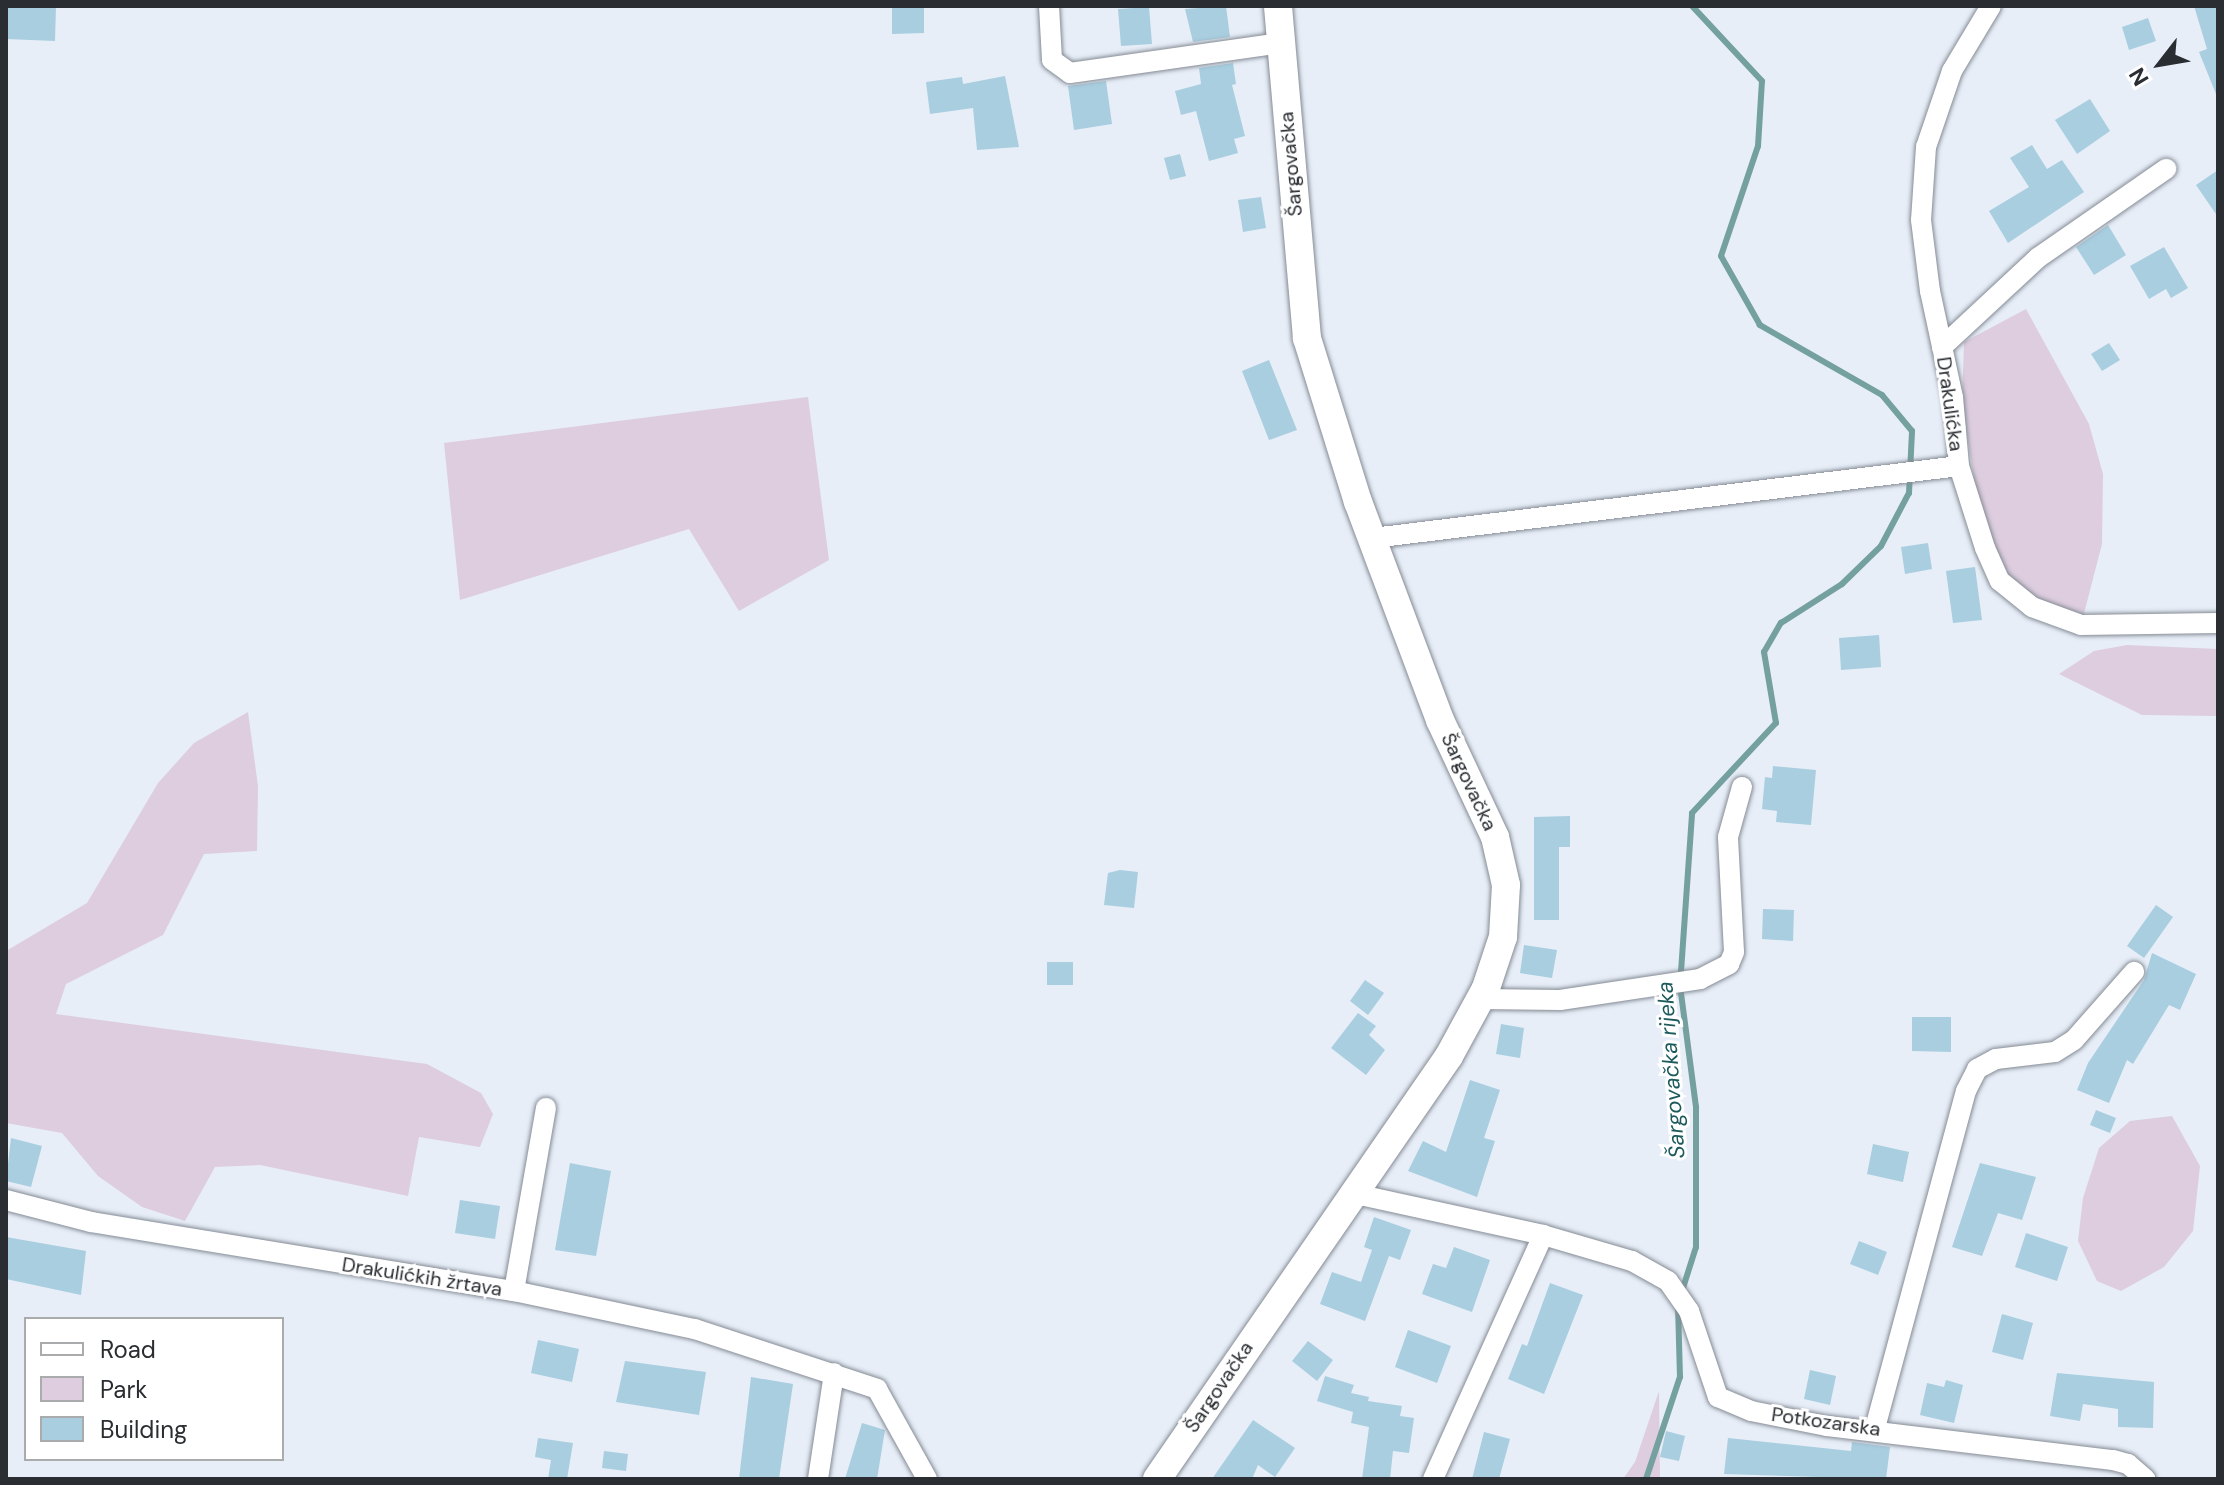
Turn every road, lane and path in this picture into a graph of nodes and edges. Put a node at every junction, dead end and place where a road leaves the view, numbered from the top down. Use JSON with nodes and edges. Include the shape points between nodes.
{"nodes":[{"id":1,"x":1049,"y":6,"type":"edge"},
{"id":2,"x":1278,"y":6,"type":"edge"},
{"id":3,"x":1991,"y":6,"type":"edge"},
{"id":4,"x":1281,"y":43,"type":"junction"},
{"id":5,"x":2166,"y":169,"type":"dead end"},
{"id":6,"x":1942,"y":347,"type":"junction"},
{"id":7,"x":1959,"y":466,"type":"junction"},
{"id":8,"x":1373,"y":538,"type":"junction"},
{"id":9,"x":2218,"y":623,"type":"edge"},
{"id":10,"x":1742,"y":787,"type":"dead end"},
{"id":11,"x":2134,"y":972,"type":"dead end"},
{"id":12,"x":1480,"y":999,"type":"junction"},
{"id":13,"x":546,"y":1108,"type":"dead end"},
{"id":14,"x":1351,"y":1193,"type":"junction"},
{"id":15,"x":6,"y":1200,"type":"edge"},
{"id":16,"x":1543,"y":1235,"type":"junction"},
{"id":17,"x":514,"y":1291,"type":"junction"},
{"id":18,"x":834,"y":1373,"type":"junction"},
{"id":19,"x":1875,"y":1428,"type":"junction"},
{"id":20,"x":818,"y":1479,"type":"edge"},
{"id":21,"x":927,"y":1479,"type":"edge"},
{"id":22,"x":1157,"y":1479,"type":"edge"},
{"id":23,"x":1433,"y":1479,"type":"edge"},
{"id":24,"x":2145,"y":1479,"type":"edge"}],
"edges":[{"from":1,"to":4,"type":"street","via":[[1052,60],[1070,73]]},
{"from":2,"to":4,"type":"street","name":"Šargovačka"},
{"from":3,"to":6,"type":"street","name":"Drakulićka","via":[[1952,71],[1926,147],[1921,220]]},
{"from":4,"to":8,"type":"street","name":"Šargovačka","via":[[1307,338]]},
{"from":5,"to":6,"type":"street","via":[[2039,257]]},
{"from":6,"to":7,"type":"street","name":"Drakulićka"},
{"from":7,"to":8,"type":"street"},
{"from":7,"to":9,"type":"street","name":"Drakulićka","via":[[2000,581],[2032,607],[2081,625]]},
{"from":8,"to":12,"type":"street","name":"Šargovačka","via":[[1440,720],[1495,837],[1506,885],[1503,937]]},
{"from":10,"to":12,"type":"street","via":[[1728,837],[1734,952],[1729,964],[1700,979],[1560,1000]]},
{"from":11,"to":19,"type":"street","via":[[2074,1040],[2055,1052],[1996,1059],[1977,1069],[1966,1091]]},
{"from":12,"to":14,"type":"street","name":"Šargovačka","via":[[1449,1056]]},
{"from":13,"to":17,"type":"street"},
{"from":14,"to":16,"type":"street","name":"Potkozarska"},
{"from":14,"to":22,"type":"street","name":"Šargovačka"},
{"from":15,"to":17,"type":"street","name":"Drakulićkih žrtava","via":[[248,1250]]},
{"from":16,"to":19,"type":"street","name":"Potkozarska","via":[[1632,1261],[1668,1281],[1689,1311],[1718,1397],[1751,1411],[1827,1426]]},
{"from":16,"to":23,"type":"street"},
{"from":17,"to":18,"type":"street","name":"Drakulićkih žrtava","via":[[695,1329]]},
{"from":18,"to":20,"type":"street"},
{"from":18,"to":21,"type":"street","name":"Drakulićkih žrtava","via":[[877,1389]]},
{"from":19,"to":24,"type":"street","name":"Potkozarska","via":[[2113,1460],[2128,1464]]}]}
